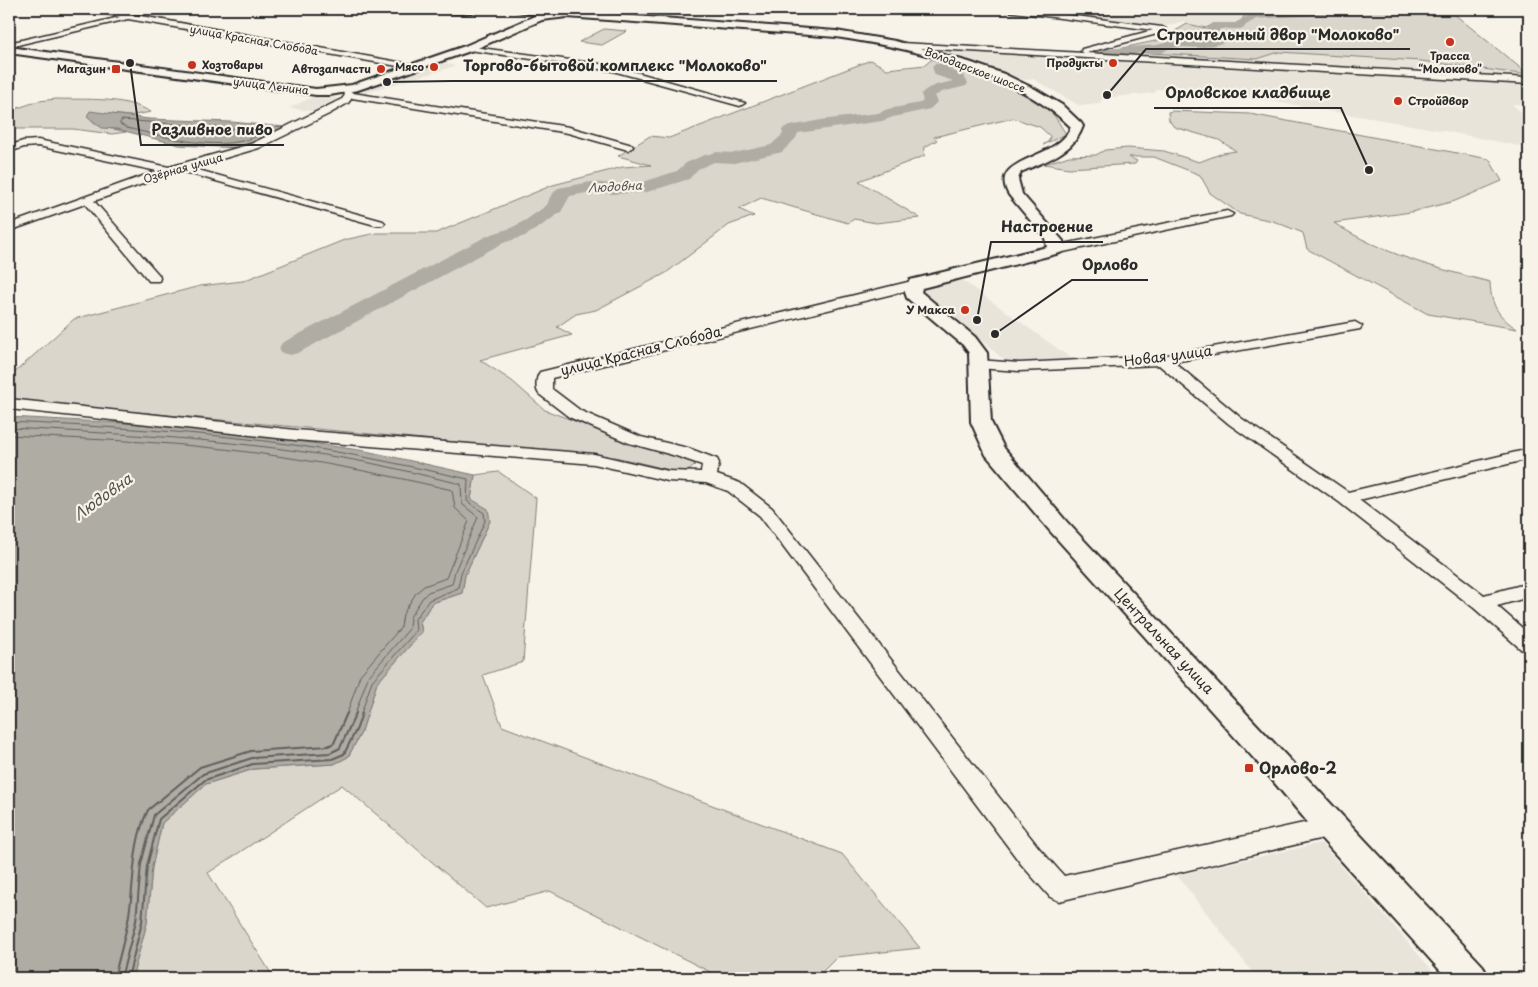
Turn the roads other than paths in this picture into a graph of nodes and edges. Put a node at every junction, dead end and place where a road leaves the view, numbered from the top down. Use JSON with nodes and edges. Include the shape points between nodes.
{"nodes":[{"id":1,"x":93,"y":9,"type":"edge"},
{"id":2,"x":443,"y":9,"type":"edge"},
{"id":3,"x":479,"y":9,"type":"edge"},
{"id":4,"x":510,"y":9,"type":"edge"},
{"id":5,"x":1006,"y":9,"type":"edge"},
{"id":6,"x":546,"y":16,"type":"junction"},
{"id":7,"x":130,"y":17,"type":"junction"},
{"id":8,"x":9,"y":45,"type":"edge"},
{"id":9,"x":901,"y":45,"type":"junction"},
{"id":10,"x":469,"y":48,"type":"junction"},
{"id":11,"x":9,"y":50,"type":"edge"},
{"id":12,"x":1072,"y":55,"type":"junction"},
{"id":13,"x":415,"y":67,"type":"junction"},
{"id":14,"x":1529,"y":81,"type":"edge"},
{"id":15,"x":347,"y":92,"type":"junction"},
{"id":16,"x":740,"y":103,"type":"dead end"},
{"id":17,"x":628,"y":147,"type":"dead end"},
{"id":18,"x":9,"y":149,"type":"edge"},
{"id":19,"x":181,"y":167,"type":"junction"},
{"id":20,"x":168,"y":171,"type":"junction"},
{"id":21,"x":87,"y":200,"type":"junction"},
{"id":22,"x":1227,"y":214,"type":"dead end"},
{"id":23,"x":379,"y":223,"type":"dead end"},
{"id":24,"x":9,"y":228,"type":"edge"},
{"id":25,"x":1054,"y":250,"type":"junction"},
{"id":26,"x":154,"y":278,"type":"dead end"},
{"id":27,"x":916,"y":284,"type":"junction"},
{"id":28,"x":1355,"y":326,"type":"dead end"},
{"id":29,"x":1162,"y":360,"type":"junction"},
{"id":30,"x":978,"y":364,"type":"junction"},
{"id":31,"x":9,"y":404,"type":"edge"},
{"id":32,"x":1529,"y":454,"type":"edge"},
{"id":33,"x":708,"y":478,"type":"junction"},
{"id":34,"x":1345,"y":498,"type":"junction"},
{"id":35,"x":1529,"y":590,"type":"edge"},
{"id":36,"x":1481,"y":604,"type":"junction"},
{"id":37,"x":1529,"y":645,"type":"edge"},
{"id":38,"x":1331,"y":827,"type":"junction"},
{"id":39,"x":1470,"y":978,"type":"edge"}],
"edges":[{"from":1,"to":7,"type":"street","name":"улица Красная Слобода"},
{"from":2,"to":3,"type":"street"},
{"from":4,"to":6,"type":"street"},
{"from":5,"to":12,"type":"street","via":[[1162,30]]},
{"from":6,"to":9,"type":"main road","name":"улица Ленина","via":[[567,14],[836,34]]},
{"from":6,"to":10,"type":"main road","name":"улица Ленина"},
{"from":7,"to":8,"type":"street"},
{"from":7,"to":13,"type":"street","name":"улица Красная Слобода"},
{"from":9,"to":12,"type":"street"},
{"from":9,"to":25,"type":"main road","name":"Володарское шоссе","via":[[1025,88],[1050,102],[1077,126],[1076,135],[1067,144],[1011,174],[1013,192],[1047,229],[1055,241]]},
{"from":10,"to":13,"type":"main road","name":"улица Ленина"},
{"from":10,"to":16,"type":"street","via":[[614,69]]},
{"from":11,"to":15,"type":"main road","name":"улица Ленина","via":[[316,92]]},
{"from":12,"to":14,"type":"street"},
{"from":13,"to":15,"type":"main road","name":"улица Ленина"},
{"from":15,"to":17,"type":"street","via":[[569,130]]},
{"from":15,"to":19,"type":"street","name":"Озёрная улица","via":[[345,101],[266,142]]},
{"from":18,"to":20,"type":"street","via":[[38,143]]},
{"from":19,"to":20,"type":"street","name":"Озёрная улица"},
{"from":19,"to":23,"type":"street"},
{"from":20,"to":21,"type":"street","name":"Озёрная улица"},
{"from":21,"to":24,"type":"street","name":"Озёрная улица"},
{"from":21,"to":26,"type":"street"},
{"from":22,"to":25,"type":"street"},
{"from":25,"to":27,"type":"main road"},
{"from":27,"to":30,"type":"main road","name":"Центральная улица","via":[[913,294],[969,341],[978,353]]},
{"from":27,"to":33,"type":"street","name":"улица Красная Слобода","via":[[544,375],[544,390],[575,414],[635,440],[711,463]]},
{"from":28,"to":29,"type":"street","name":"Новая улица"},
{"from":29,"to":30,"type":"street","name":"Новая улица","via":[[1019,367]]},
{"from":29,"to":34,"type":"street","via":[[1235,421]]},
{"from":30,"to":38,"type":"main road","name":"Центральная улица","via":[[981,422],[994,450],[1058,526]]},
{"from":31,"to":33,"type":"street","via":[[296,435],[594,459],[668,476]]},
{"from":32,"to":34,"type":"street"},
{"from":33,"to":38,"type":"street","via":[[734,487],[766,512],[1030,856],[1059,889]]},
{"from":34,"to":36,"type":"street"},
{"from":35,"to":36,"type":"street"},
{"from":36,"to":37,"type":"street"},
{"from":38,"to":39,"type":"main road","name":"Центральная улица"}]}
